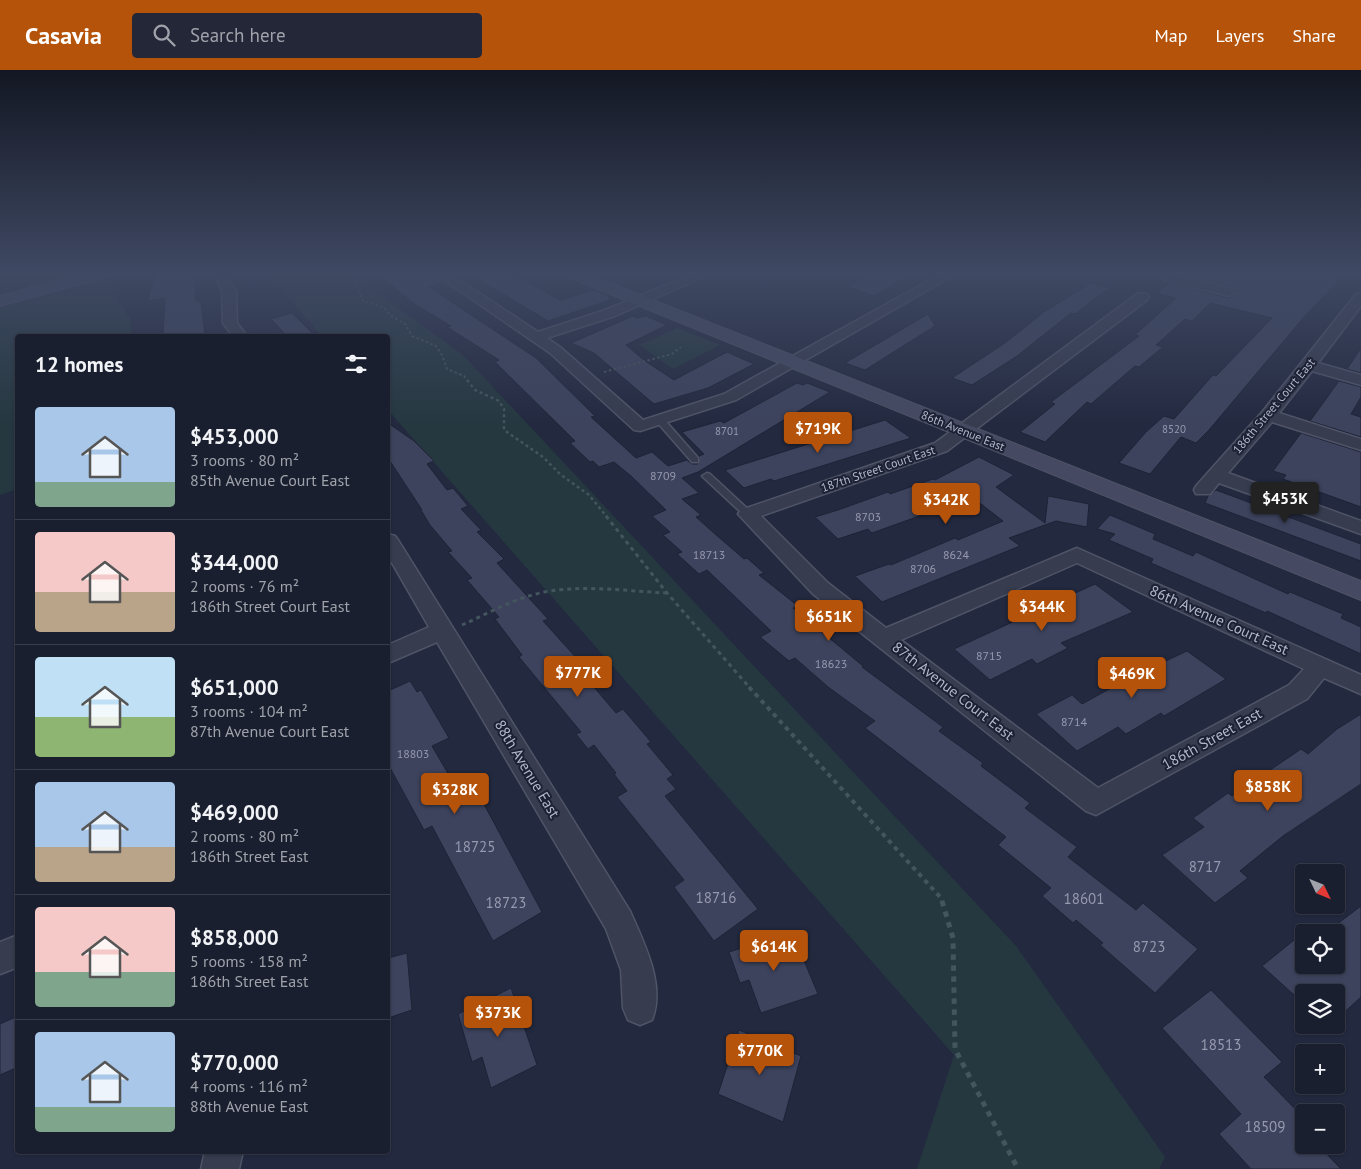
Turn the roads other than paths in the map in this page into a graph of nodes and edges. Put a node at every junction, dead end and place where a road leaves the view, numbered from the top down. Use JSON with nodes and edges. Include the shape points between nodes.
{"nodes":[{"id":1,"x":230,"y":322,"type":"edge"},
{"id":2,"x":515,"y":322,"type":"edge"},
{"id":3,"x":586,"y":322,"type":"edge"},
{"id":4,"x":691,"y":322,"type":"edge"},
{"id":5,"x":863,"y":322,"type":"edge"},
{"id":6,"x":1108,"y":322,"type":"edge"},
{"id":7,"x":1341,"y":322,"type":"edge"},
{"id":8,"x":238,"y":334,"type":"edge"},
{"id":9,"x":537,"y":337,"type":"junction"},
{"id":10,"x":790,"y":363,"type":"junction"},
{"id":11,"x":1308,"y":365,"type":"junction"},
{"id":12,"x":1361,"y":380,"type":"edge"},
{"id":13,"x":1269,"y":415,"type":"junction"},
{"id":14,"x":660,"y":420,"type":"junction"},
{"id":15,"x":964,"y":431,"type":"junction"},
{"id":16,"x":1361,"y":445,"type":"edge"},
{"id":17,"x":694,"y":460,"type":"dead end"},
{"id":18,"x":1216,"y":475,"type":"junction"},
{"id":19,"x":707,"y":476,"type":"dead end"},
{"id":20,"x":1203,"y":490,"type":"dead end"},
{"id":21,"x":748,"y":514,"type":"junction"},
{"id":22,"x":1361,"y":528,"type":"edge"},
{"id":23,"x":390,"y":543,"type":"edge"},
{"id":24,"x":1361,"y":591,"type":"edge"},
{"id":25,"x":442,"y":630,"type":"junction"},
{"id":26,"x":884,"y":638,"type":"junction"},
{"id":27,"x":390,"y":654,"type":"edge"},
{"id":28,"x":1320,"y":666,"type":"junction"},
{"id":29,"x":1361,"y":685,"type":"edge"},
{"id":30,"x":1096,"y":803,"type":"joint"},
{"id":31,"x":15,"y":952,"type":"edge"},
{"id":32,"x":0,"y":958,"type":"edge"},
{"id":33,"x":640,"y":1008,"type":"dead end"},
{"id":34,"x":223,"y":1154,"type":"edge"},
{"id":35,"x":220,"y":1169,"type":"edge"}],
"edges":[{"from":1,"to":8,"type":"street"},
{"from":2,"to":9,"type":"street"},
{"from":3,"to":9,"type":"street"},
{"from":4,"to":10,"type":"street","name":"86th Avenue East"},
{"from":5,"to":10,"type":"street"},
{"from":6,"to":15,"type":"street","name":"187th Street Court East"},
{"from":7,"to":11,"type":"street","name":"186th Street Court East"},
{"from":9,"to":14,"type":"street","via":[[640,426]]},
{"from":10,"to":14,"type":"street","via":[[730,397]]},
{"from":10,"to":15,"type":"street","name":"86th Avenue East"},
{"from":11,"to":12,"type":"street"},
{"from":11,"to":13,"type":"street","name":"186th Street Court East"},
{"from":13,"to":16,"type":"street"},
{"from":13,"to":18,"type":"street","name":"186th Street Court East"},
{"from":14,"to":17,"type":"lane"},
{"from":15,"to":21,"type":"street","name":"187th Street Court East","via":[[926,454]]},
{"from":15,"to":24,"type":"street","name":"86th Avenue East"},
{"from":18,"to":20,"type":"street","name":"186th Street Court East"},
{"from":18,"to":22,"type":"street"},
{"from":19,"to":21,"type":"lane"},
{"from":21,"to":26,"type":"street","name":"87th Avenue Court East","via":[[820,588]]},
{"from":23,"to":25,"type":"street","name":"88th Avenue East"},
{"from":25,"to":27,"type":"street"},
{"from":25,"to":33,"type":"street","name":"88th Avenue East","via":[[619,922],[637,970]]},
{"from":26,"to":28,"type":"street","name":"86th Avenue Court East","via":[[1077,555]]},
{"from":26,"to":30,"type":"street","name":"87th Avenue Court East"},
{"from":28,"to":29,"type":"street","name":"86th Avenue Court East"},
{"from":28,"to":30,"type":"street","name":"186th Street East","via":[[1298,692]]},
{"from":31,"to":32,"type":"street"},
{"from":34,"to":35,"type":"street"}]}
